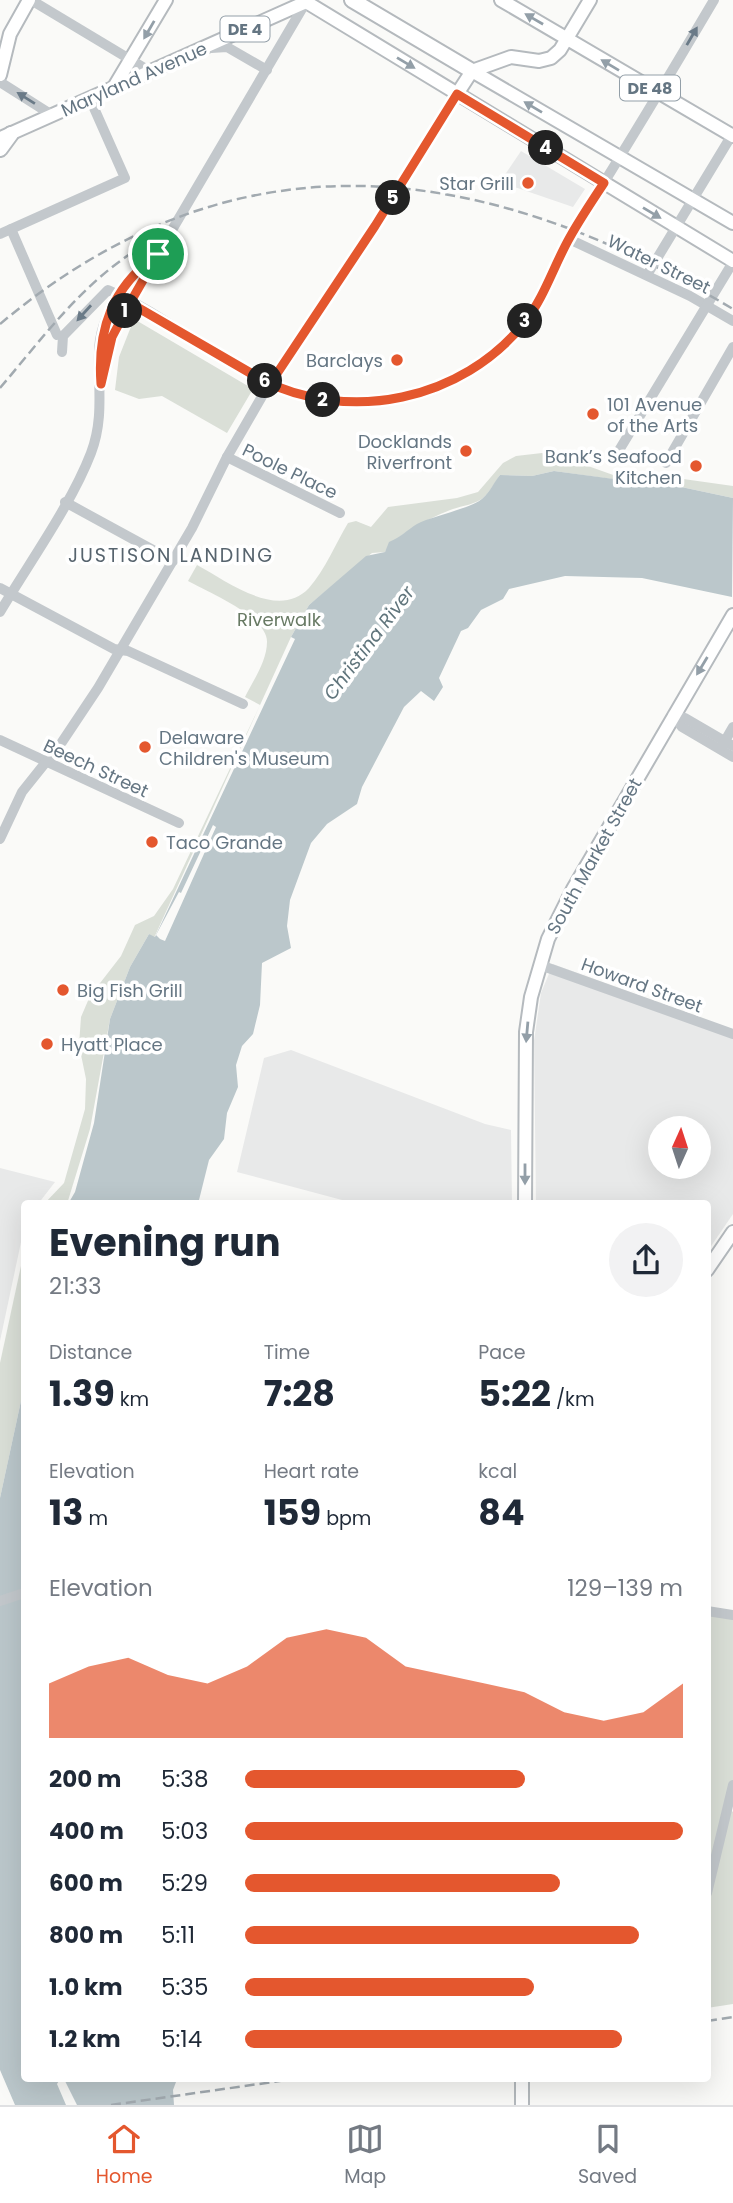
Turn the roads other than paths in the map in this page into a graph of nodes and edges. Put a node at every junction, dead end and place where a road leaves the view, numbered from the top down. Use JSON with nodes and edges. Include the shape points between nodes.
{"nodes":[{"id":1,"x":30,"y":0,"type":"edge"},
{"id":2,"x":166,"y":0,"type":"edge"},
{"id":3,"x":501,"y":0,"type":"edge"},
{"id":4,"x":590,"y":0,"type":"edge"},
{"id":5,"x":714,"y":0,"type":"edge"},
{"id":6,"x":306,"y":1,"type":"edge"},
{"id":7,"x":354,"y":1,"type":"edge"},
{"id":8,"x":567,"y":38,"type":"junction"},
{"id":9,"x":184,"y":57,"type":"junction"},
{"id":10,"x":131,"y":60,"type":"junction"},
{"id":11,"x":267,"y":70,"type":"junction"},
{"id":12,"x":472,"y":71,"type":"junction"},
{"id":13,"x":151,"y":72,"type":"junction"},
{"id":14,"x":0,"y":75,"type":"edge"},
{"id":15,"x":0,"y":82,"type":"edge"},
{"id":16,"x":113,"y":88,"type":"junction"},
{"id":17,"x":659,"y":93,"type":"junction"},
{"id":18,"x":457,"y":94,"type":"junction"},
{"id":19,"x":90,"y":99,"type":"junction"},
{"id":20,"x":52,"y":115,"type":"junction"},
{"id":21,"x":733,"y":134,"type":"edge"},
{"id":22,"x":6,"y":136,"type":"edge"},
{"id":23,"x":0,"y":149,"type":"edge"},
{"id":24,"x":620,"y":159,"type":"junction"},
{"id":25,"x":604,"y":183,"type":"junction"},
{"id":26,"x":692,"y":201,"type":"junction"},
{"id":27,"x":733,"y":223,"type":"edge"},
{"id":28,"x":676,"y":227,"type":"junction"},
{"id":29,"x":11,"y":229,"type":"junction"},
{"id":30,"x":0,"y":234,"type":"edge"},
{"id":31,"x":569,"y":239,"type":"junction"},
{"id":32,"x":158,"y":254,"type":"junction"},
{"id":33,"x":733,"y":261,"type":"edge"},
{"id":34,"x":647,"y":275,"type":"junction"},
{"id":35,"x":120,"y":296,"type":"junction"},
{"id":36,"x":130,"y":303,"type":"junction"},
{"id":37,"x":706,"y":304,"type":"junction"},
{"id":38,"x":733,"y":321,"type":"edge"},
{"id":39,"x":57,"y":335,"type":"dead end"},
{"id":40,"x":733,"y":347,"type":"edge"},
{"id":41,"x":62,"y":352,"type":"dead end"},
{"id":42,"x":101,"y":384,"type":"junction"},
{"id":43,"x":270,"y":384,"type":"junction"},
{"id":44,"x":618,"y":452,"type":"dead end"},
{"id":45,"x":227,"y":457,"type":"junction"},
{"id":46,"x":666,"y":463,"type":"dead end"},
{"id":47,"x":65,"y":502,"type":"junction"},
{"id":48,"x":340,"y":513,"type":"dead end"},
{"id":49,"x":173,"y":561,"type":"junction"},
{"id":50,"x":1,"y":588,"type":"edge"},
{"id":51,"x":11,"y":594,"type":"junction"},
{"id":52,"x":0,"y":612,"type":"edge"},
{"id":53,"x":732,"y":616,"type":"edge"},
{"id":54,"x":120,"y":650,"type":"junction"},
{"id":55,"x":243,"y":704,"type":"dead end"},
{"id":56,"x":673,"y":715,"type":"junction"},
{"id":57,"x":733,"y":727,"type":"edge"},
{"id":58,"x":0,"y":740,"type":"edge"},
{"id":59,"x":726,"y":746,"type":"edge"},
{"id":60,"x":733,"y":757,"type":"edge"},
{"id":61,"x":45,"y":762,"type":"junction"},
{"id":62,"x":179,"y":823,"type":"dead end"},
{"id":63,"x":0,"y":839,"type":"edge"},
{"id":64,"x":540,"y":965,"type":"junction"},
{"id":65,"x":733,"y":1034,"type":"edge"},
{"id":66,"x":525,"y":1200,"type":"edge"},
{"id":67,"x":733,"y":1232,"type":"edge"},
{"id":68,"x":711,"y":1264,"type":"edge"},
{"id":69,"x":21,"y":1594,"type":"edge"},
{"id":70,"x":0,"y":1601,"type":"edge"},
{"id":71,"x":711,"y":1612,"type":"edge"},
{"id":72,"x":733,"y":1615,"type":"edge"},
{"id":73,"x":733,"y":1786,"type":"edge"},
{"id":74,"x":731,"y":1809,"type":"edge"},
{"id":75,"x":711,"y":1879,"type":"edge"},
{"id":76,"x":522,"y":2082,"type":"edge"},
{"id":77,"x":522,"y":2105,"type":"edge"}],
"edges":[{"from":1,"to":10,"type":"street"},
{"from":1,"to":14,"type":"main road","via":[[10,34]]},
{"from":2,"to":10,"type":"main road","one_way":true},
{"from":8,"to":3,"type":"main road","number":"DE 48","one_way":true},
{"from":4,"to":8,"type":"main road"},
{"from":17,"to":5,"type":"street","one_way":true},
{"from":6,"to":9,"type":"main road","name":"Maryland Avenue","number":"DE 4"},
{"from":6,"to":11,"type":"street"},
{"from":6,"to":18,"type":"main road","one_way":true},
{"from":7,"to":12,"type":"highway"},
{"from":8,"to":12,"type":"main road","via":[[546,60],[511,57]]},
{"from":17,"to":8,"type":"main road","number":"DE 48","one_way":true},
{"from":9,"to":11,"type":"street","via":[[222,46]]},
{"from":9,"to":13,"type":"main road","name":"Maryland Avenue","number":"DE 4"},
{"from":10,"to":13,"type":"street"},
{"from":10,"to":16,"type":"main road"},
{"from":11,"to":32,"type":"street"},
{"from":12,"to":18,"type":"main road"},
{"from":24,"to":12,"type":"main road","one_way":true},
{"from":13,"to":16,"type":"main road","name":"Maryland Avenue","number":"DE 4"},
{"from":20,"to":15,"type":"street","one_way":true},
{"from":16,"to":19,"type":"main road","name":"Maryland Avenue","number":"DE 4"},
{"from":17,"to":21,"type":"main road","number":"DE 48"},
{"from":17,"to":24,"type":"street"},
{"from":18,"to":25,"type":"main road"},
{"from":18,"to":43,"type":"street"},
{"from":19,"to":20,"type":"main road","name":"Maryland Avenue","number":"DE 4"},
{"from":19,"to":29,"type":"street","via":[[125,178]]},
{"from":20,"to":22,"type":"main road","name":"Maryland Avenue","number":"DE 4"},
{"from":21,"to":26,"type":"street"},
{"from":22,"to":23,"type":"highway"},
{"from":24,"to":25,"type":"street"},
{"from":24,"to":26,"type":"main road"},
{"from":25,"to":28,"type":"main road","one_way":true},
{"from":25,"to":31,"type":"street"},
{"from":26,"to":27,"type":"main road"},
{"from":26,"to":28,"type":"street"},
{"from":28,"to":33,"type":"main road"},
{"from":28,"to":34,"type":"street"},
{"from":29,"to":30,"type":"street"},
{"from":29,"to":39,"type":"street"},
{"from":31,"to":34,"type":"street","name":"Water Street"},
{"from":31,"to":43,"type":"street","via":[[542,296],[516,332],[482,361],[441,385],[399,399],[355,403],[307,397]]},
{"from":32,"to":35,"type":"street","via":[[143,265]]},
{"from":32,"to":36,"type":"street"},
{"from":33,"to":37,"type":"street"},
{"from":34,"to":37,"type":"street","name":"Water Street"},
{"from":35,"to":36,"type":"street"},
{"from":35,"to":41,"type":"street","one_way":true,"via":[[108,290],[103,293],[64,336]]},
{"from":35,"to":42,"type":"street","via":[[103,329]]},
{"from":36,"to":42,"type":"street","via":[[112,337]]},
{"from":36,"to":43,"type":"street"},
{"from":37,"to":38,"type":"street","name":"Water Street"},
{"from":37,"to":44,"type":"street"},
{"from":40,"to":46,"type":"street"},
{"from":42,"to":47,"type":"street","via":[[93,450]]},
{"from":43,"to":45,"type":"street"},
{"from":45,"to":48,"type":"street","name":"Poole Place"},
{"from":45,"to":49,"type":"street"},
{"from":47,"to":49,"type":"street"},
{"from":47,"to":51,"type":"street"},
{"from":49,"to":54,"type":"street"},
{"from":50,"to":51,"type":"street"},
{"from":51,"to":52,"type":"street"},
{"from":51,"to":54,"type":"street"},
{"from":53,"to":56,"type":"main road","name":"South Market Street","one_way":true},
{"from":54,"to":55,"type":"street"},
{"from":54,"to":61,"type":"street","via":[[80,717]]},
{"from":56,"to":59,"type":"street"},
{"from":56,"to":64,"type":"main road","name":"South Market Street","via":[[573,889]]},
{"from":57,"to":59,"type":"street"},
{"from":58,"to":61,"type":"street","name":"Beech Street"},
{"from":59,"to":60,"type":"street"},
{"from":61,"to":62,"type":"street","name":"Beech Street"},
{"from":61,"to":63,"type":"street","via":[[22,792]]},
{"from":64,"to":65,"type":"street","name":"Howard Street"},
{"from":64,"to":66,"type":"main road","name":"South Market Street","one_way":true,"via":[[526,1032]]},
{"from":67,"to":68,"type":"main road"},
{"from":69,"to":70,"type":"street"},
{"from":71,"to":72,"type":"street"},
{"from":73,"to":74,"type":"street"},
{"from":74,"to":75,"type":"street"},
{"from":76,"to":77,"type":"main road"}]}
